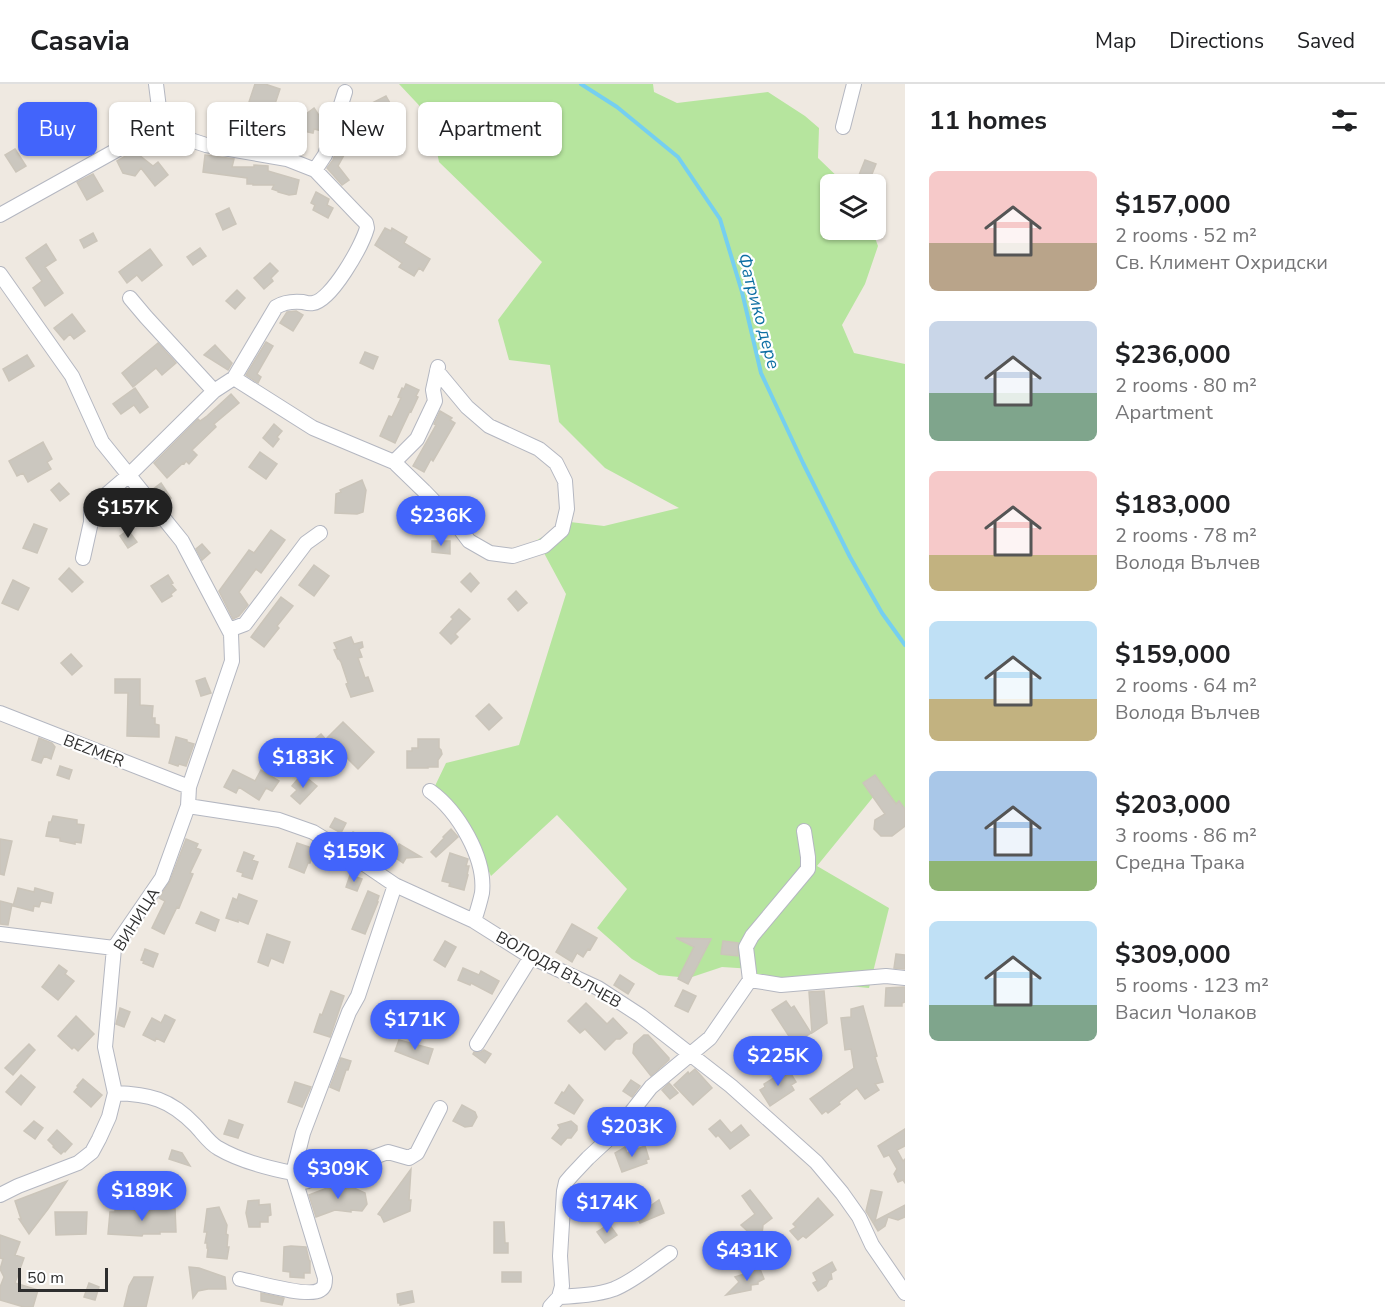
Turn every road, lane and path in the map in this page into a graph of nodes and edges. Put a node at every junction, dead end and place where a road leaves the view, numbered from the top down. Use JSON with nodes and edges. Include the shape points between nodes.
{"nodes":[{"id":1,"x":156,"y":84,"type":"edge"},
{"id":2,"x":854,"y":84,"type":"edge"},
{"id":3,"x":345,"y":92,"type":"dead end"},
{"id":4,"x":158,"y":102,"type":"edge"},
{"id":5,"x":843,"y":127,"type":"dead end"},
{"id":6,"x":195,"y":141,"type":"edge"},
{"id":7,"x":109,"y":154,"type":"edge"},
{"id":8,"x":315,"y":170,"type":"junction"},
{"id":9,"x":0,"y":215,"type":"edge"},
{"id":10,"x":0,"y":274,"type":"edge"},
{"id":11,"x":130,"y":298,"type":"dead end"},
{"id":12,"x":234,"y":378,"type":"junction"},
{"id":13,"x":214,"y":391,"type":"junction"},
{"id":14,"x":394,"y":462,"type":"junction"},
{"id":15,"x":129,"y":475,"type":"junction"},
{"id":16,"x":320,"y":533,"type":"dead end"},
{"id":17,"x":83,"y":558,"type":"dead end"},
{"id":18,"x":229,"y":630,"type":"junction"},
{"id":19,"x":0,"y":713,"type":"edge"},
{"id":20,"x":189,"y":787,"type":"junction"},
{"id":21,"x":430,"y":791,"type":"dead end"},
{"id":22,"x":188,"y":806,"type":"junction"},
{"id":23,"x":804,"y":831,"type":"dead end"},
{"id":24,"x":395,"y":885,"type":"junction"},
{"id":25,"x":474,"y":921,"type":"junction"},
{"id":26,"x":0,"y":935,"type":"edge"},
{"id":27,"x":114,"y":948,"type":"junction"},
{"id":28,"x":531,"y":957,"type":"junction"},
{"id":29,"x":905,"y":978,"type":"edge"},
{"id":30,"x":750,"y":980,"type":"junction"},
{"id":31,"x":477,"y":1044,"type":"dead end"},
{"id":32,"x":691,"y":1053,"type":"junction"},
{"id":33,"x":115,"y":1093,"type":"junction"},
{"id":34,"x":440,"y":1108,"type":"dead end"},
{"id":35,"x":294,"y":1178,"type":"junction"},
{"id":36,"x":0,"y":1195,"type":"edge"},
{"id":37,"x":670,"y":1253,"type":"dead end"},
{"id":38,"x":240,"y":1279,"type":"dead end"},
{"id":39,"x":905,"y":1293,"type":"edge"},
{"id":40,"x":554,"y":1302,"type":"edge"}],
"edges":[{"from":1,"to":4,"type":"street"},
{"from":2,"to":5,"type":"street"},
{"from":3,"to":8,"type":"street","via":[[325,155]]},
{"from":6,"to":8,"type":"street","via":[[287,159]]},
{"from":7,"to":9,"type":"street"},
{"from":8,"to":12,"type":"street","via":[[366,223],[366,234],[343,276],[321,301],[290,302],[276,307]]},
{"from":10,"to":15,"type":"street","via":[[72,376],[102,442]]},
{"from":11,"to":13,"type":"street"},
{"from":12,"to":13,"type":"street"},
{"from":12,"to":14,"type":"street","via":[[313,428]]},
{"from":13,"to":15,"type":"street"},
{"from":14,"to":14,"type":"street","via":[[469,541],[490,553],[513,556],[544,546],[562,530],[567,509],[565,481],[555,463],[539,449],[489,426],[437,369],[435,401],[417,439]]},
{"from":15,"to":17,"type":"street","via":[[93,506]]},
{"from":15,"to":18,"type":"street","via":[[182,541]]},
{"from":16,"to":18,"type":"street","via":[[306,543],[245,624]]},
{"from":18,"to":20,"type":"street","name":"ВИНИЦА","via":[[231,661]]},
{"from":19,"to":20,"type":"street","name":"BEZMER"},
{"from":20,"to":22,"type":"street","name":"ВИНИЦА"},
{"from":21,"to":25,"type":"street","via":[[457,819],[481,867],[482,893]]},
{"from":22,"to":24,"type":"street","name":"ВОЛОДЯ ВЪЛЧЕВ","via":[[279,820],[313,832]]},
{"from":22,"to":27,"type":"street","name":"ВИНИЦА","via":[[162,878]]},
{"from":23,"to":30,"type":"street","via":[[808,869],[746,947]]},
{"from":24,"to":25,"type":"street","name":"ВОЛОДЯ ВЪЛЧЕВ"},
{"from":24,"to":35,"type":"street","via":[[358,996],[303,1133]]},
{"from":25,"to":28,"type":"street","name":"ВОЛОДЯ ВЪЛЧЕВ"},
{"from":26,"to":27,"type":"street"},
{"from":27,"to":33,"type":"street","name":"ВИНИЦА","via":[[105,1047]]},
{"from":28,"to":31,"type":"street"},
{"from":28,"to":32,"type":"street","name":"ВОЛОДЯ ВЪЛЧЕВ","via":[[598,987]]},
{"from":29,"to":30,"type":"street","via":[[886,976],[780,985]]},
{"from":30,"to":32,"type":"street","via":[[710,1038]]},
{"from":32,"to":39,"type":"street","name":"ВОЛОДЯ ВЪЛЧЕВ","via":[[816,1162],[859,1217],[872,1245]]},
{"from":32,"to":40,"type":"street","via":[[651,1088],[615,1133],[566,1182],[560,1256],[562,1286]]},
{"from":33,"to":35,"type":"street","via":[[140,1094],[170,1104],[215,1147]]},
{"from":33,"to":36,"type":"street","name":"ВИНИЦА","via":[[109,1117],[92,1152],[78,1163]]},
{"from":34,"to":35,"type":"street","via":[[417,1153],[409,1158],[388,1152],[308,1181]]},
{"from":35,"to":38,"type":"street","via":[[325,1278],[324,1287],[318,1292],[299,1292]]},
{"from":37,"to":40,"type":"street","via":[[614,1289]]}]}
